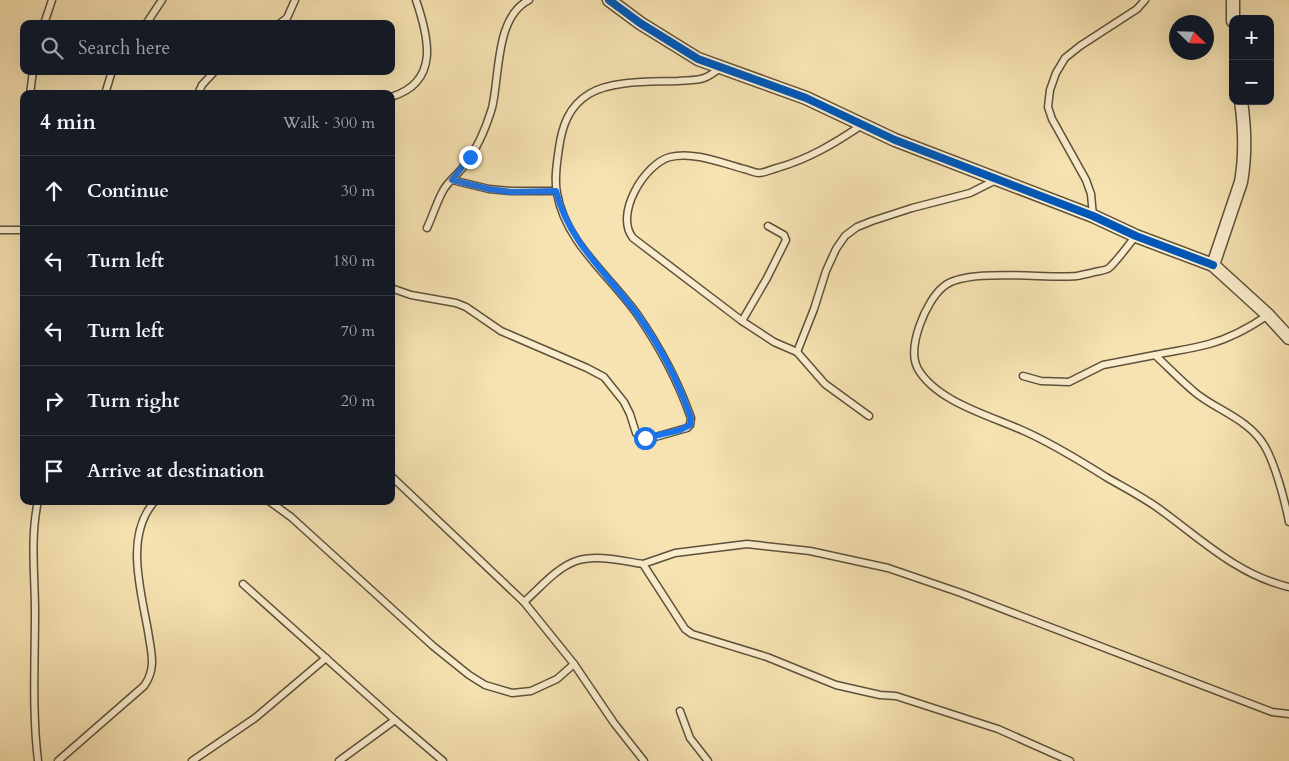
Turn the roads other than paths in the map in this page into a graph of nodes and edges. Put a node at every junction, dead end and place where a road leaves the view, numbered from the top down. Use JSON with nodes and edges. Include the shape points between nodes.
{"nodes":[{"id":1,"x":52,"y":0,"type":"edge"},
{"id":2,"x":162,"y":0,"type":"edge"},
{"id":3,"x":295,"y":0,"type":"edge"},
{"id":4,"x":416,"y":0,"type":"edge"},
{"id":5,"x":529,"y":0,"type":"edge"},
{"id":6,"x":609,"y":0,"type":"edge"},
{"id":7,"x":1144,"y":0,"type":"edge"},
{"id":8,"x":1233,"y":0,"type":"edge"},
{"id":9,"x":1233,"y":15,"type":"edge"},
{"id":10,"x":45,"y":20,"type":"edge"},
{"id":11,"x":149,"y":20,"type":"edge"},
{"id":12,"x":284,"y":20,"type":"edge"},
{"id":13,"x":720,"y":68,"type":"junction"},
{"id":14,"x":32,"y":75,"type":"edge"},
{"id":15,"x":111,"y":75,"type":"edge"},
{"id":16,"x":211,"y":75,"type":"edge"},
{"id":17,"x":31,"y":90,"type":"edge"},
{"id":18,"x":106,"y":90,"type":"edge"},
{"id":19,"x":200,"y":90,"type":"edge"},
{"id":20,"x":395,"y":95,"type":"edge"},
{"id":21,"x":1242,"y":105,"type":"edge"},
{"id":22,"x":863,"y":124,"type":"junction"},
{"id":23,"x":452,"y":180,"type":"junction"},
{"id":24,"x":997,"y":180,"type":"junction"},
{"id":25,"x":556,"y":191,"type":"junction"},
{"id":26,"x":1092,"y":216,"type":"junction"},
{"id":27,"x":768,"y":226,"type":"dead end"},
{"id":28,"x":427,"y":228,"type":"dead end"},
{"id":29,"x":0,"y":230,"type":"edge"},
{"id":30,"x":20,"y":230,"type":"edge"},
{"id":31,"x":1136,"y":236,"type":"junction"},
{"id":32,"x":1214,"y":265,"type":"junction"},
{"id":33,"x":395,"y":289,"type":"edge"},
{"id":34,"x":1268,"y":315,"type":"junction"},
{"id":35,"x":742,"y":321,"type":"junction"},
{"id":36,"x":1289,"y":338,"type":"edge"},
{"id":37,"x":796,"y":352,"type":"junction"},
{"id":38,"x":1155,"y":355,"type":"junction"},
{"id":39,"x":1022,"y":376,"type":"dead end"},
{"id":40,"x":869,"y":416,"type":"dead end"},
{"id":41,"x":395,"y":480,"type":"edge"},
{"id":42,"x":37,"y":505,"type":"edge"},
{"id":43,"x":152,"y":505,"type":"edge"},
{"id":44,"x":274,"y":505,"type":"edge"},
{"id":45,"x":1289,"y":522,"type":"edge"},
{"id":46,"x":643,"y":564,"type":"junction"},
{"id":47,"x":243,"y":584,"type":"dead end"},
{"id":48,"x":1289,"y":588,"type":"edge"},
{"id":49,"x":524,"y":602,"type":"junction"},
{"id":50,"x":326,"y":658,"type":"junction"},
{"id":51,"x":574,"y":664,"type":"junction"},
{"id":52,"x":680,"y":710,"type":"dead end"},
{"id":53,"x":1289,"y":714,"type":"edge"},
{"id":54,"x":395,"y":720,"type":"junction"},
{"id":55,"x":38,"y":761,"type":"edge"},
{"id":56,"x":58,"y":761,"type":"edge"},
{"id":57,"x":192,"y":761,"type":"edge"},
{"id":58,"x":339,"y":761,"type":"edge"},
{"id":59,"x":443,"y":761,"type":"edge"},
{"id":60,"x":644,"y":761,"type":"edge"},
{"id":61,"x":708,"y":761,"type":"edge"},
{"id":62,"x":1070,"y":761,"type":"edge"}],
"edges":[{"from":1,"to":10,"type":"lane"},
{"from":2,"to":11,"type":"lane"},
{"from":3,"to":12,"type":"lane"},
{"from":4,"to":20,"type":"lane","via":[[425,29],[428,58],[415,84]]},
{"from":5,"to":23,"type":"lane","via":[[518,6],[509,22],[485,129],[476,148]]},
{"from":6,"to":13,"type":"street","via":[[640,24],[698,59]]},
{"from":7,"to":26,"type":"lane","via":[[1137,9],[1065,58],[1050,90],[1048,107],[1052,120],[1086,180],[1091,194]]},
{"from":8,"to":9,"type":"street"},
{"from":13,"to":22,"type":"street","via":[[806,98]]},
{"from":13,"to":25,"type":"lane","via":[[703,79],[611,86],[588,94],[567,116],[562,130]]},
{"from":14,"to":17,"type":"lane"},
{"from":15,"to":18,"type":"lane"},
{"from":16,"to":19,"type":"lane"},
{"from":21,"to":32,"type":"street","via":[[1245,127],[1243,169]]},
{"from":22,"to":24,"type":"street"},
{"from":22,"to":35,"type":"lane","via":[[808,158],[760,173],[685,155],[658,162],[643,176],[629,211],[627,225],[630,234]]},
{"from":23,"to":25,"type":"lane","via":[[511,192]]},
{"from":23,"to":28,"type":"lane"},
{"from":24,"to":26,"type":"street"},
{"from":24,"to":37,"type":"lane","via":[[970,193],[872,221],[845,236],[826,271]]},
{"from":25,"to":33,"type":"lane","via":[[561,211],[579,243],[637,314],[673,373],[691,418],[687,428],[648,439],[640,437],[624,402],[604,377],[501,331],[466,307]]},
{"from":26,"to":31,"type":"street"},
{"from":27,"to":35,"type":"lane","via":[[784,235],[786,240]]},
{"from":29,"to":30,"type":"lane"},
{"from":31,"to":32,"type":"street"},
{"from":31,"to":48,"type":"lane","via":[[1108,269],[1076,276],[980,276],[944,285],[934,295],[920,324],[915,361],[924,377],[946,395],[1059,447],[1158,508],[1243,570]]},
{"from":32,"to":34,"type":"street"},
{"from":34,"to":36,"type":"street"},
{"from":34,"to":38,"type":"lane","via":[[1246,330],[1207,345]]},
{"from":35,"to":37,"type":"lane"},
{"from":37,"to":40,"type":"lane","via":[[825,384]]},
{"from":38,"to":39,"type":"lane","via":[[1103,365],[1069,382],[1041,381]]},
{"from":38,"to":45,"type":"lane","via":[[1198,394],[1248,426],[1264,445],[1276,473]]},
{"from":41,"to":49,"type":"lane"},
{"from":42,"to":55,"type":"lane","via":[[33,533]]},
{"from":43,"to":56,"type":"lane","via":[[142,524],[137,557],[153,656],[150,677],[139,691]]},
{"from":44,"to":51,"type":"lane","via":[[433,646],[485,685],[512,693],[531,691],[557,679]]},
{"from":46,"to":49,"type":"lane","via":[[595,558],[577,561]]},
{"from":46,"to":53,"type":"lane","via":[[675,553],[747,544],[810,551],[888,568],[1272,712]]},
{"from":46,"to":62,"type":"lane","via":[[685,629],[692,634],[836,685],[896,696],[998,729]]},
{"from":47,"to":50,"type":"lane"},
{"from":49,"to":51,"type":"lane"},
{"from":50,"to":54,"type":"lane"},
{"from":50,"to":57,"type":"lane","via":[[255,718]]},
{"from":51,"to":60,"type":"lane"},
{"from":52,"to":61,"type":"lane","via":[[690,738]]},
{"from":54,"to":58,"type":"lane"},
{"from":54,"to":59,"type":"lane"}]}
